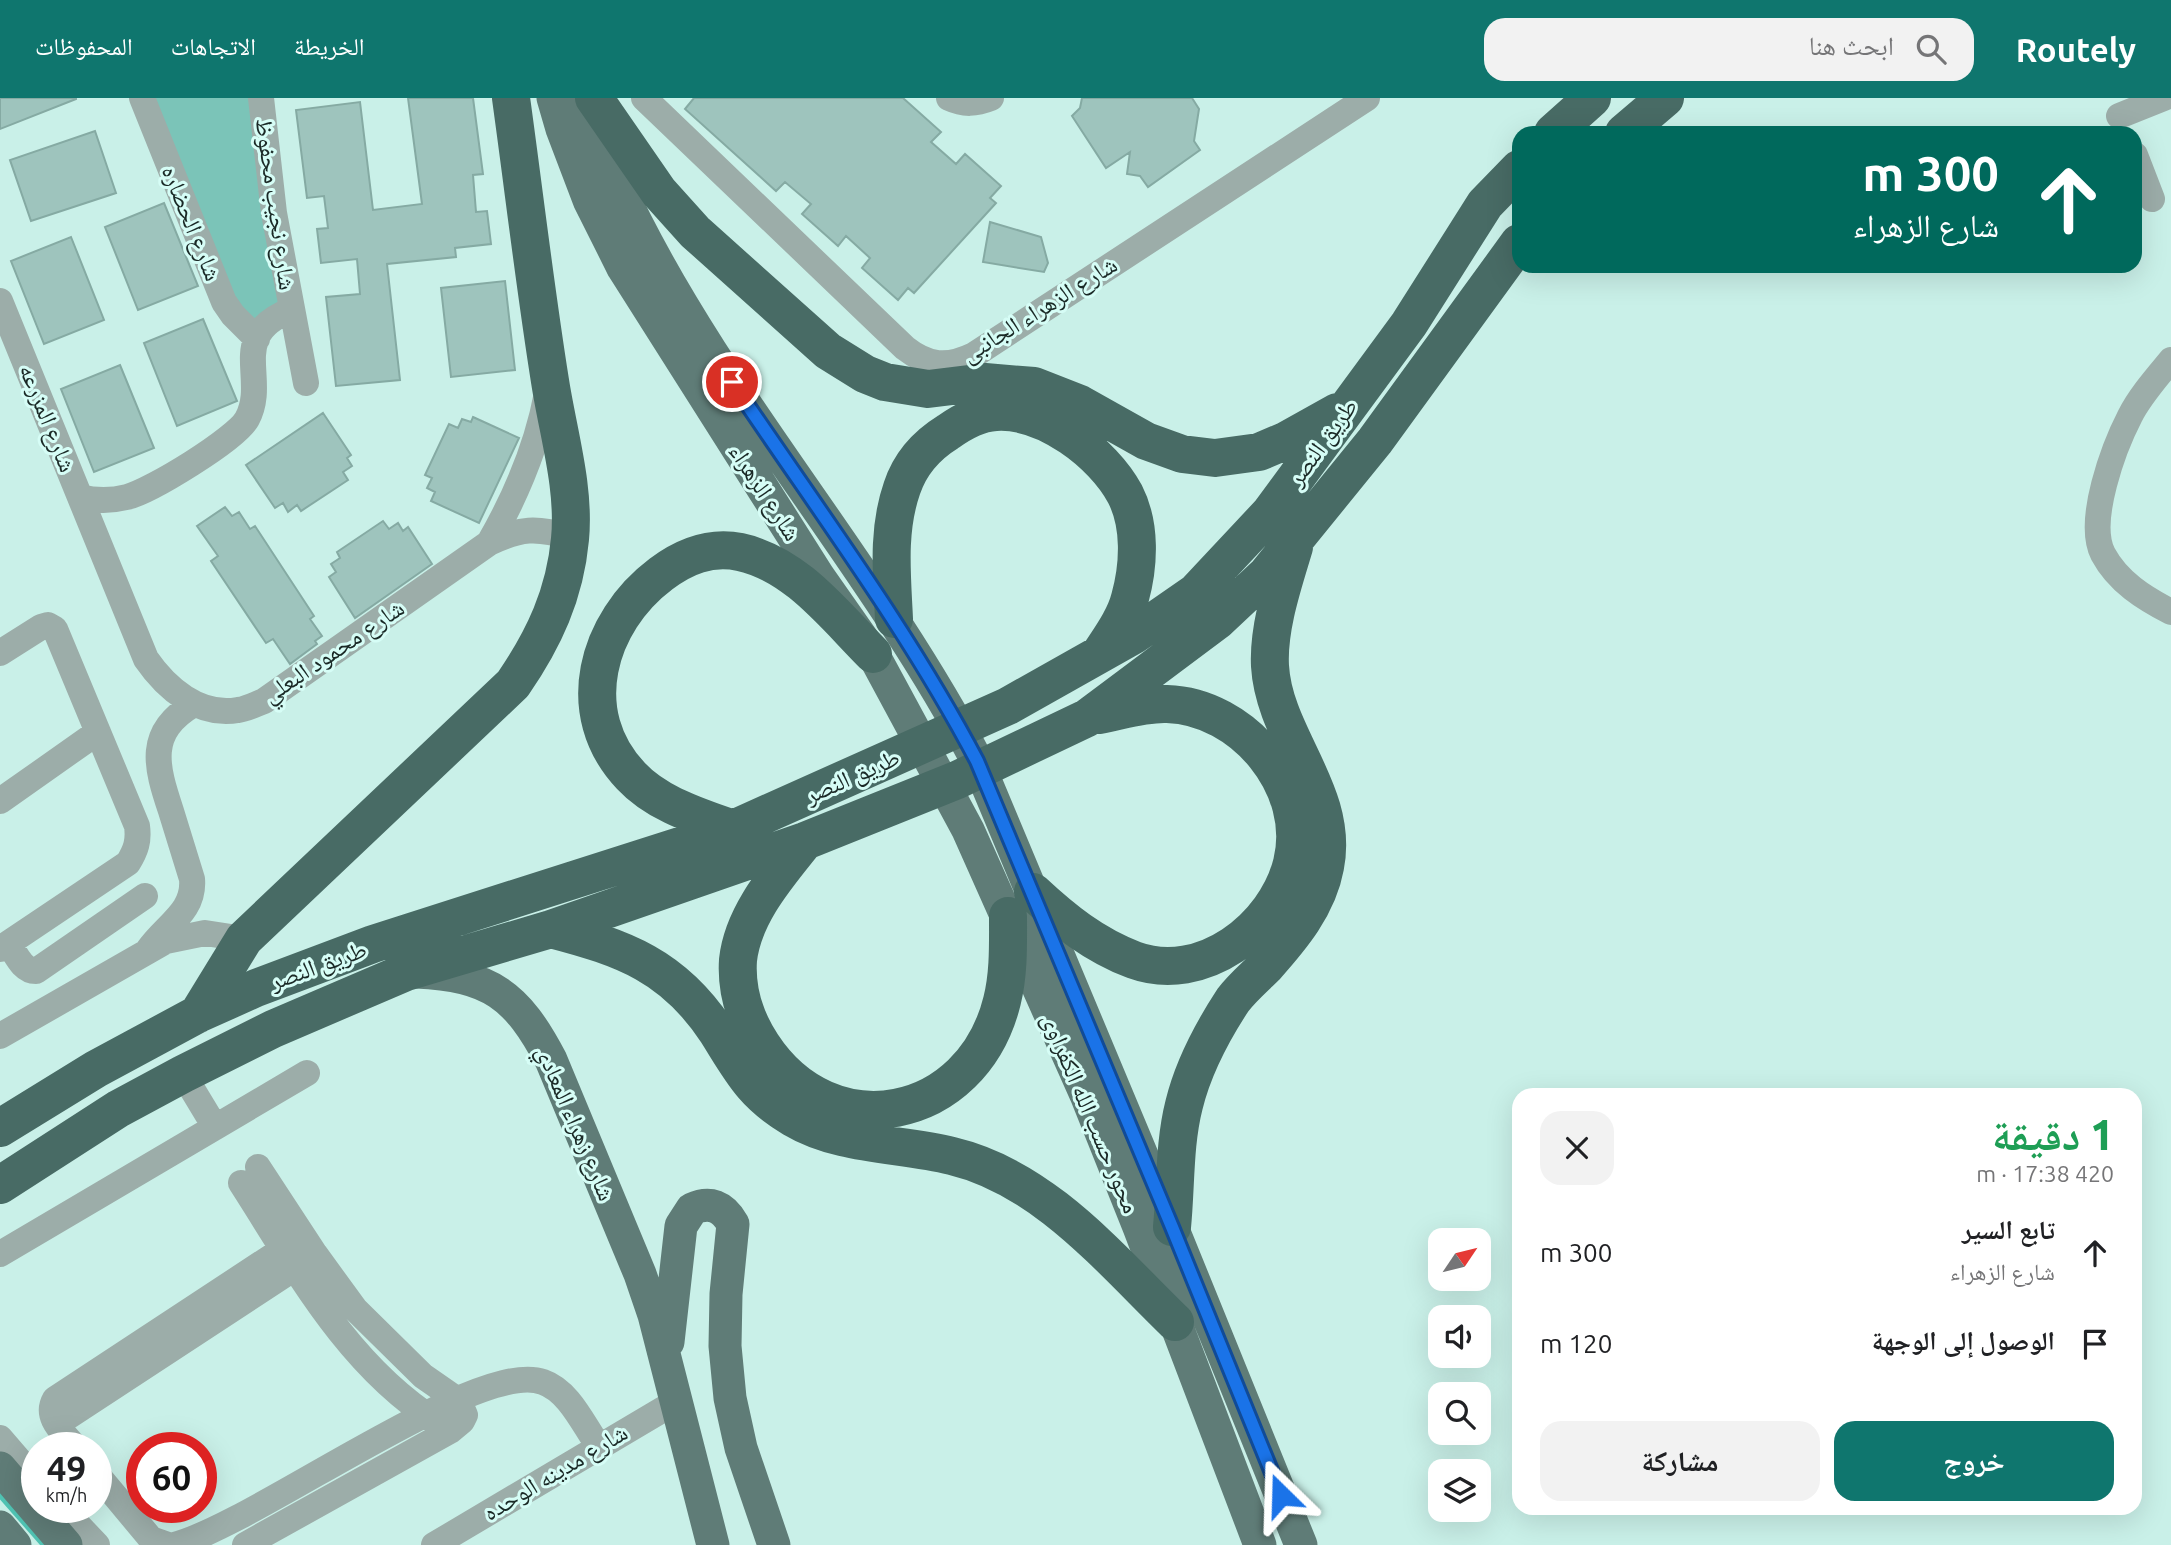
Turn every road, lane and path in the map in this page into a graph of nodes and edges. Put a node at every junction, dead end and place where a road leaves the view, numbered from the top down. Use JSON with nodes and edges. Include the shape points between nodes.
{"nodes":[{"id":1,"x":142,"y":98,"type":"edge"},
{"id":2,"x":261,"y":98,"type":"edge"},
{"id":3,"x":511,"y":98,"type":"edge"},
{"id":4,"x":553,"y":98,"type":"edge"},
{"id":5,"x":582,"y":98,"type":"edge"},
{"id":6,"x":594,"y":98,"type":"edge"},
{"id":7,"x":949,"y":98,"type":"edge"},
{"id":8,"x":991,"y":98,"type":"edge"},
{"id":9,"x":1367,"y":98,"type":"edge"},
{"id":10,"x":1592,"y":98,"type":"edge"},
{"id":11,"x":1665,"y":98,"type":"edge"},
{"id":12,"x":2164,"y":98,"type":"edge"},
{"id":13,"x":660,"y":104,"type":"edge"},
{"id":14,"x":2119,"y":116,"type":"edge"},
{"id":15,"x":1561,"y":126,"type":"edge"},
{"id":16,"x":1632,"y":126,"type":"edge"},
{"id":17,"x":2142,"y":173,"type":"edge"},
{"id":18,"x":1512,"y":176,"type":"edge"},
{"id":19,"x":2152,"y":199,"type":"dead end"},
{"id":20,"x":1512,"y":253,"type":"edge"},
{"id":21,"x":0,"y":301,"type":"edge"},
{"id":22,"x":291,"y":310,"type":"junction"},
{"id":23,"x":257,"y":339,"type":"junction"},
{"id":24,"x":2171,"y":360,"type":"edge"},
{"id":25,"x":550,"y":381,"type":"junction"},
{"id":26,"x":306,"y":383,"type":"dead end"},
{"id":27,"x":1348,"y":405,"type":"junction"},
{"id":28,"x":80,"y":497,"type":"junction"},
{"id":29,"x":570,"y":537,"type":"junction"},
{"id":30,"x":1296,"y":540,"type":"junction"},
{"id":31,"x":489,"y":544,"type":"junction"},
{"id":32,"x":2171,"y":612,"type":"edge"},
{"id":33,"x":894,"y":620,"type":"junction"},
{"id":34,"x":0,"y":653,"type":"edge"},
{"id":35,"x":873,"y":653,"type":"junction"},
{"id":36,"x":1098,"y":657,"type":"junction"},
{"id":37,"x":931,"y":678,"type":"joint"},
{"id":38,"x":895,"y":692,"type":"joint"},
{"id":39,"x":194,"y":704,"type":"junction"},
{"id":40,"x":1087,"y":718,"type":"junction"},
{"id":41,"x":98,"y":732,"type":"junction"},
{"id":42,"x":0,"y":801,"type":"edge"},
{"id":43,"x":733,"y":829,"type":"junction"},
{"id":44,"x":805,"y":841,"type":"junction"},
{"id":45,"x":145,"y":896,"type":"dead end"},
{"id":46,"x":1020,"y":904,"type":"junction"},
{"id":47,"x":551,"y":929,"type":"junction"},
{"id":48,"x":244,"y":939,"type":"junction"},
{"id":49,"x":4,"y":947,"type":"edge"},
{"id":50,"x":148,"y":950,"type":"junction"},
{"id":51,"x":406,"y":972,"type":"junction"},
{"id":52,"x":198,"y":1014,"type":"junction"},
{"id":53,"x":0,"y":1036,"type":"edge"},
{"id":54,"x":307,"y":1073,"type":"dead end"},
{"id":55,"x":183,"y":1074,"type":"junction"},
{"id":56,"x":1,"y":1125,"type":"edge"},
{"id":57,"x":215,"y":1127,"type":"junction"},
{"id":58,"x":249,"y":1175,"type":"dead end"},
{"id":59,"x":0,"y":1185,"type":"edge"},
{"id":60,"x":1172,"y":1227,"type":"junction"},
{"id":61,"x":299,"y":1251,"type":"junction"},
{"id":62,"x":0,"y":1254,"type":"edge"},
{"id":63,"x":1175,"y":1322,"type":"junction"},
{"id":64,"x":667,"y":1357,"type":"junction"},
{"id":65,"x":455,"y":1398,"type":"junction"},
{"id":66,"x":677,"y":1401,"type":"junction"},
{"id":67,"x":426,"y":1415,"type":"junction"},
{"id":68,"x":450,"y":1431,"type":"junction"},
{"id":69,"x":63,"y":1432,"type":"edge"},
{"id":70,"x":0,"y":1438,"type":"edge"},
{"id":71,"x":597,"y":1445,"type":"junction"},
{"id":72,"x":21,"y":1462,"type":"edge"},
{"id":73,"x":0,"y":1468,"type":"edge"},
{"id":74,"x":112,"y":1493,"type":"edge"},
{"id":75,"x":261,"y":1504,"type":"junction"},
{"id":76,"x":76,"y":1523,"type":"edge"},
{"id":77,"x":0,"y":1527,"type":"edge"},
{"id":78,"x":274,"y":1529,"type":"junction"},
{"id":79,"x":15,"y":1545,"type":"edge"},
{"id":80,"x":66,"y":1545,"type":"edge"},
{"id":81,"x":97,"y":1545,"type":"edge"},
{"id":82,"x":168,"y":1545,"type":"edge"},
{"id":83,"x":174,"y":1545,"type":"edge"},
{"id":84,"x":245,"y":1545,"type":"edge"},
{"id":85,"x":434,"y":1545,"type":"edge"},
{"id":86,"x":713,"y":1545,"type":"edge"},
{"id":87,"x":774,"y":1545,"type":"edge"},
{"id":88,"x":1260,"y":1545,"type":"edge"},
{"id":89,"x":1301,"y":1545,"type":"edge"}],
"edges":[{"from":1,"to":23,"type":"street","name":"شارع الحضاره","via":[[223,302]]},
{"from":2,"to":22,"type":"street","name":"شارع نجيب محفوظ"},
{"from":3,"to":25,"type":"highway"},
{"from":4,"to":35,"type":"main road","name":"شارع الزهراء","via":[[589,200],[623,268]]},
{"from":5,"to":33,"type":"main road","name":"شارع الزهراء","via":[[650,253],[687,316]]},
{"from":6,"to":27,"type":"highway","via":[[659,192],[695,232],[828,351],[865,374],[928,389],[985,382],[1034,386],[1080,404],[1146,442],[1182,454],[1215,458],[1259,452]]},
{"from":7,"to":8,"type":"street","via":[[978,103]]},
{"from":9,"to":13,"type":"street","name":"شارع الزهراء الجانبى","via":[[974,355],[938,365],[905,348]]},
{"from":10,"to":15,"type":"highway"},
{"from":11,"to":16,"type":"highway"},
{"from":12,"to":14,"type":"street"},
{"from":17,"to":19,"type":"street"},
{"from":18,"to":27,"type":"highway","name":"طريق النصر","via":[[1485,204],[1409,324]]},
{"from":20,"to":30,"type":"highway","name":"طريق النصر","via":[[1375,441]]},
{"from":21,"to":28,"type":"street","name":"شارع المزرعه"},
{"from":22,"to":23,"type":"street","name":"شارع نجيب محفوظ","via":[[270,322]]},
{"from":22,"to":26,"type":"street","name":"شارع نجيب محفوظ"},
{"from":23,"to":28,"type":"street","via":[[251,359],[253,405],[237,433],[143,491],[115,500]]},
{"from":24,"to":32,"type":"street","via":[[2130,415],[2106,481],[2097,526],[2102,552],[2123,582]]},
{"from":25,"to":29,"type":"highway","via":[[570,500]]},
{"from":25,"to":31,"type":"street","name":"شارع محمود البعلي","via":[[528,462]]},
{"from":27,"to":36,"type":"highway","name":"طريق النصر","via":[[1270,513],[1224,565],[1196,592]]},
{"from":28,"to":39,"type":"street","name":"شارع محمود البعلي","via":[[146,659],[158,677]]},
{"from":29,"to":31,"type":"street","name":"شارع محمود البعلي","via":[[543,529],[514,531]]},
{"from":29,"to":48,"type":"highway","via":[[565,577],[553,615],[513,684]]},
{"from":30,"to":40,"type":"highway","name":"طريق النصر","via":[[1218,620]]},
{"from":30,"to":60,"type":"highway","via":[[1283,584],[1270,666],[1280,709],[1324,814],[1325,868],[1316,897],[1297,928],[1235,998],[1194,1075],[1183,1107]]},
{"from":31,"to":39,"type":"street","name":"شارع محمود البعلي","via":[[264,701],[237,711]]},
{"from":33,"to":36,"type":"highway","via":[[893,520],[902,486],[917,458],[967,419],[997,412],[1025,416],[1084,445],[1108,468],[1130,507],[1136,530],[1130,600]]},
{"from":33,"to":37,"type":"main road","name":"شارع الزهراء"},
{"from":34,"to":41,"type":"street","via":[[41,627],[55,629]]},
{"from":35,"to":38,"type":"main road","name":"شارع الزهراء"},
{"from":35,"to":43,"type":"highway","via":[[793,576],[740,552],[710,550],[681,559],[629,604],[611,629],[600,656],[596,688],[599,718],[612,751],[631,776],[657,798]]},
{"from":36,"to":43,"type":"highway","name":"طريق النصر","via":[[1008,706]]},
{"from":37,"to":46,"type":"main road","name":"محور حسب الله الكفراوى","via":[[999,810]]},
{"from":38,"to":46,"type":"main road","name":"محور حسب الله الكفراوى","via":[[968,830]]},
{"from":39,"to":50,"type":"street","via":[[166,729],[157,765],[192,878],[192,896],[183,913]]},
{"from":40,"to":44,"type":"highway","name":"طريق النصر","via":[[957,780]]},
{"from":40,"to":46,"type":"highway","via":[[1167,704],[1203,710],[1235,726],[1271,763],[1287,794],[1294,827],[1292,862],[1280,895],[1262,920],[1208,960],[1172,965],[1136,961],[1098,944],[1063,920]]},
{"from":41,"to":42,"type":"street"},
{"from":41,"to":49,"type":"street","via":[[137,826],[135,852],[128,863]]},
{"from":43,"to":52,"type":"highway","name":"طريق النصر","via":[[373,944]]},
{"from":44,"to":46,"type":"highway","via":[[768,888],[750,922],[738,958],[740,999],[773,1061],[817,1096],[840,1106],[888,1111],[912,1106],[935,1096],[964,1070],[987,1038],[1002,1002]]},
{"from":44,"to":47,"type":"highway","name":"طريق النصر"},
{"from":45,"to":49,"type":"street","via":[[36,971],[27,969]]},
{"from":46,"to":60,"type":"main road","name":"محور حسب الله الكفراوى"},
{"from":46,"to":63,"type":"main road","name":"محور حسب الله الكفراوى","via":[[1087,1097]]},
{"from":47,"to":51,"type":"highway","name":"طريق النصر"},
{"from":47,"to":63,"type":"highway","via":[[624,951],[660,970],[705,1016],[754,1089],[792,1118],[817,1131],[954,1156],[1011,1179],[1045,1200]]},
{"from":48,"to":50,"type":"street","via":[[193,934]]},
{"from":48,"to":52,"type":"highway"},
{"from":50,"to":53,"type":"street"},
{"from":51,"to":55,"type":"highway","name":"طريق النصر"},
{"from":51,"to":64,"type":"main road","name":"شارع زهراء المعادي","via":[[448,974],[497,990],[537,1034],[640,1273]]},
{"from":52,"to":56,"type":"highway","name":"طريق النصر"},
{"from":54,"to":57,"type":"street"},
{"from":55,"to":57,"type":"street"},
{"from":55,"to":59,"type":"highway","name":"طريق النصر","via":[[118,1109]]},
{"from":57,"to":62,"type":"street"},
{"from":58,"to":61,"type":"street"},
{"from":60,"to":89,"type":"main road","name":"محور حسب الله الكفراوى"},
{"from":61,"to":65,"type":"street","via":[[382,1338]]},
{"from":61,"to":67,"type":"street","via":[[365,1364]]},
{"from":61,"to":69,"type":"street","via":[[146,1351],[55,1399],[51,1412]]},
{"from":63,"to":88,"type":"main road","name":"محور حسب الله الكفراوى"},
{"from":64,"to":66,"type":"main road","name":"شارع زهراء المعادي"},
{"from":64,"to":87,"type":"main road","name":"شارع زهراء المعادي","via":[[681,1226],[692,1209],[711,1205],[720,1208],[733,1224],[725,1346],[730,1398],[741,1448]]},
{"from":65,"to":67,"type":"street"},
{"from":65,"to":68,"type":"street","via":[[465,1415]]},
{"from":65,"to":71,"type":"street","via":[[517,1380],[545,1382],[567,1400]]},
{"from":66,"to":71,"type":"street","name":"شارع مدينه الوحده"},
{"from":66,"to":86,"type":"main road","name":"شارع زهراء المعادي"},
{"from":67,"to":68,"type":"street"},
{"from":67,"to":75,"type":"street"},
{"from":68,"to":78,"type":"street"},
{"from":70,"to":72,"type":"street"},
{"from":71,"to":85,"type":"street","name":"شارع مدينه الوحده"},
{"from":73,"to":80,"type":"main road"},
{"from":74,"to":82,"type":"street","via":[[151,1539]]},
{"from":75,"to":78,"type":"street"},
{"from":75,"to":83,"type":"street"},
{"from":76,"to":81,"type":"street"},
{"from":77,"to":79,"type":"main road"},
{"from":78,"to":84,"type":"street"}]}
